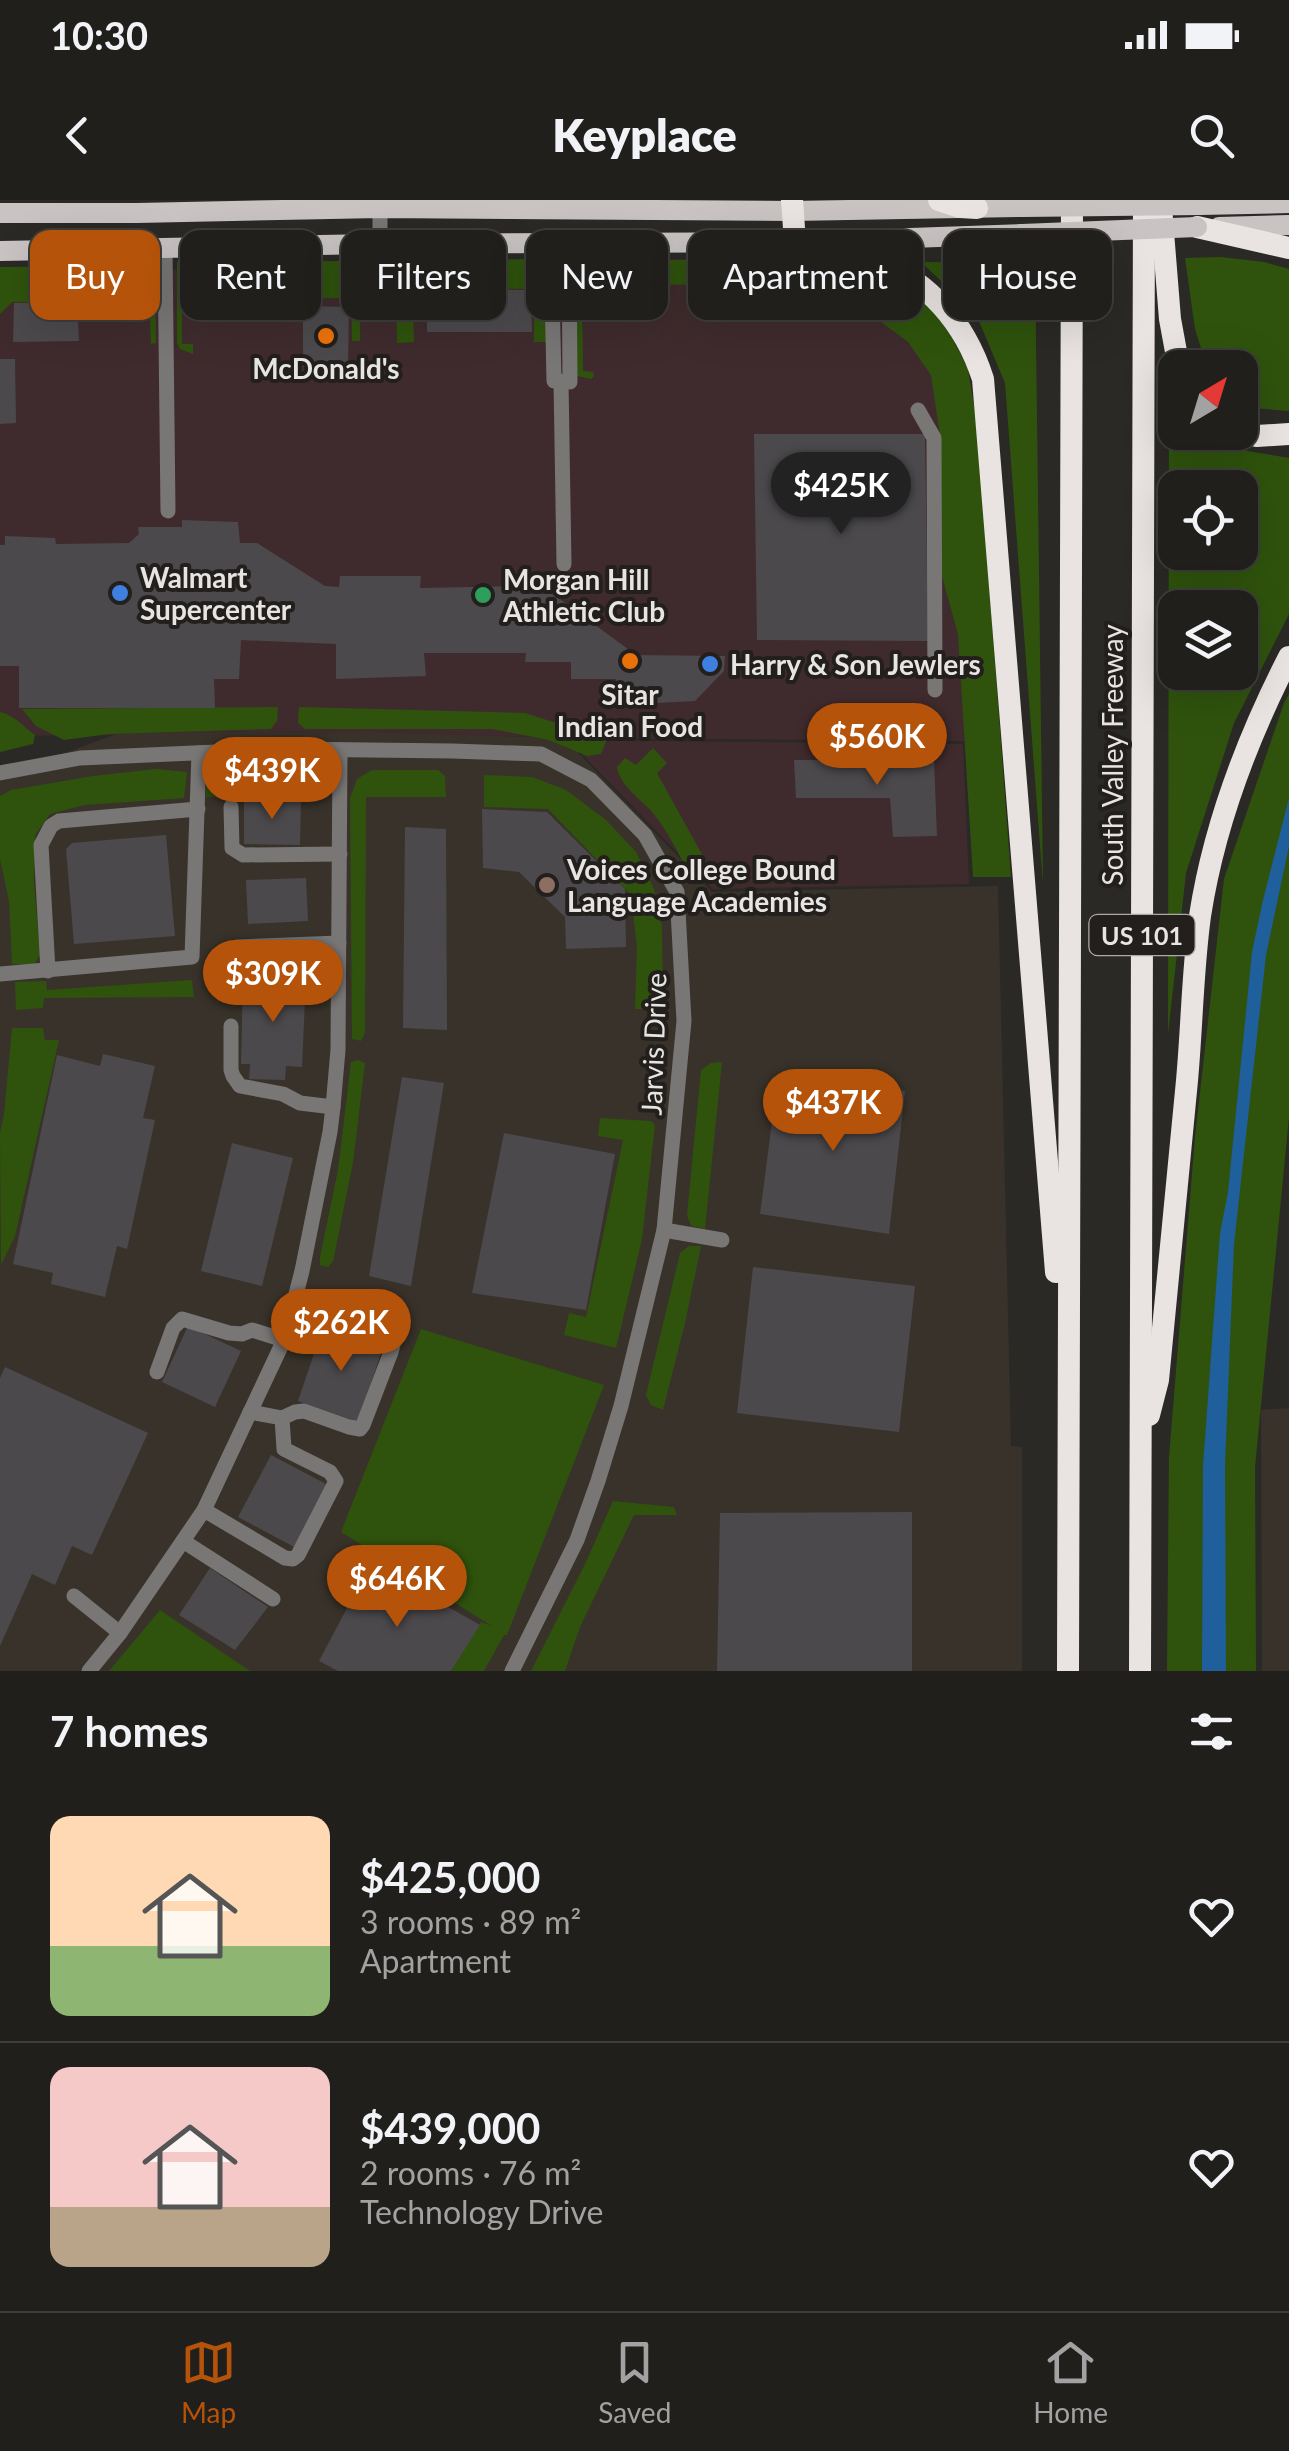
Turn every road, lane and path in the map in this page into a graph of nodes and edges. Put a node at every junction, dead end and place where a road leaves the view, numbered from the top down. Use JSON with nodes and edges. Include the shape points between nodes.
{"nodes":[{"id":1,"x":939,"y":200,"type":"edge"},
{"id":2,"x":1052,"y":200,"type":"edge"},
{"id":3,"x":1072,"y":200,"type":"edge"},
{"id":4,"x":1144,"y":200,"type":"edge"},
{"id":5,"x":1160,"y":200,"type":"edge"},
{"id":6,"x":1289,"y":203,"type":"edge"},
{"id":7,"x":380,"y":204,"type":"edge"},
{"id":8,"x":792,"y":206,"type":"edge"},
{"id":9,"x":977,"y":208,"type":"junction"},
{"id":10,"x":0,"y":213,"type":"edge"},
{"id":11,"x":1198,"y":216,"type":"junction"},
{"id":12,"x":1289,"y":225,"type":"edge"},
{"id":13,"x":380,"y":230,"type":"edge"},
{"id":14,"x":923,"y":238,"type":"edge"},
{"id":15,"x":341,"y":245,"type":"edge"},
{"id":16,"x":165,"y":248,"type":"junction"},
{"id":17,"x":1289,"y":248,"type":"edge"},
{"id":18,"x":0,"y":251,"type":"edge"},
{"id":19,"x":923,"y":288,"type":"edge"},
{"id":20,"x":561,"y":320,"type":"edge"},
{"id":21,"x":1176,"y":350,"type":"edge"},
{"id":22,"x":1071,"y":394,"type":"junction"},
{"id":23,"x":918,"y":410,"type":"dead end"},
{"id":24,"x":1289,"y":434,"type":"edge"},
{"id":25,"x":1258,"y":436,"type":"edge"},
{"id":26,"x":168,"y":511,"type":"dead end"},
{"id":27,"x":564,"y":564,"type":"dead end"},
{"id":28,"x":1289,"y":657,"type":"edge"},
{"id":29,"x":935,"y":690,"type":"dead end"},
{"id":30,"x":340,"y":750,"type":"junction"},
{"id":31,"x":199,"y":753,"type":"junction"},
{"id":32,"x":0,"y":772,"type":"edge"},
{"id":33,"x":231,"y":807,"type":"dead end"},
{"id":34,"x":198,"y":809,"type":"junction"},
{"id":35,"x":340,"y":854,"type":"junction"},
{"id":36,"x":339,"y":943,"type":"junction"},
{"id":37,"x":237,"y":948,"type":"dead end"},
{"id":38,"x":48,"y":971,"type":"junction"},
{"id":39,"x":0,"y":974,"type":"edge"},
{"id":40,"x":231,"y":1026,"type":"dead end"},
{"id":41,"x":333,"y":1108,"type":"junction"},
{"id":42,"x":664,"y":1230,"type":"junction"},
{"id":43,"x":722,"y":1240,"type":"dead end"},
{"id":44,"x":293,"y":1306,"type":"junction"},
{"id":45,"x":284,"y":1340,"type":"junction"},
{"id":46,"x":157,"y":1372,"type":"dead end"},
{"id":47,"x":250,"y":1412,"type":"junction"},
{"id":48,"x":282,"y":1418,"type":"junction"},
{"id":49,"x":1069,"y":1422,"type":"junction"},
{"id":50,"x":1140,"y":1447,"type":"junction"},
{"id":51,"x":204,"y":1510,"type":"junction"},
{"id":52,"x":183,"y":1540,"type":"junction"},
{"id":53,"x":74,"y":1596,"type":"dead end"},
{"id":54,"x":273,"y":1599,"type":"dead end"},
{"id":55,"x":120,"y":1634,"type":"junction"},
{"id":56,"x":89,"y":1671,"type":"edge"},
{"id":57,"x":512,"y":1671,"type":"edge"},
{"id":58,"x":1068,"y":1671,"type":"edge"},
{"id":59,"x":1140,"y":1671,"type":"edge"}],
"edges":[{"from":1,"to":9,"type":"highway"},
{"from":2,"to":22,"type":"highway"},
{"from":3,"to":22,"type":"highway","name":"South Valley Freeway","number":"US 101"},
{"from":4,"to":50,"type":"highway","name":"South Valley Freeway","number":"US 101"},
{"from":5,"to":21,"type":"highway"},
{"from":6,"to":11,"type":"main road"},
{"from":7,"to":8,"type":"main road"},
{"from":7,"to":10,"type":"main road"},
{"from":7,"to":13,"type":"street"},
{"from":8,"to":9,"type":"main road"},
{"from":9,"to":11,"type":"main road","bridge":true},
{"from":11,"to":12,"type":"main road"},
{"from":11,"to":14,"type":"main road","bridge":true},
{"from":11,"to":17,"type":"highway"},
{"from":15,"to":16,"type":"main road"},
{"from":16,"to":18,"type":"main road"},
{"from":16,"to":26,"type":"street"},
{"from":19,"to":49,"type":"highway","via":[[958,326],[983,379]]},
{"from":20,"to":27,"type":"street"},
{"from":22,"to":49,"type":"highway","name":"South Valley Freeway","number":"US 101"},
{"from":23,"to":29,"type":"street","via":[[934,438]]},
{"from":24,"to":25,"type":"highway"},
{"from":28,"to":50,"type":"highway","via":[[1233,784],[1205,890],[1158,1380]]},
{"from":30,"to":31,"type":"street","name":"Jarvis Drive"},
{"from":30,"to":35,"type":"street"},
{"from":30,"to":42,"type":"street","name":"Jarvis Drive","via":[[541,754],[591,780],[645,835],[677,892],[684,1021]]},
{"from":31,"to":32,"type":"street","name":"Jarvis Drive","via":[[80,758]]},
{"from":31,"to":34,"type":"street"},
{"from":33,"to":35,"type":"street","via":[[236,852]]},
{"from":34,"to":38,"type":"street","via":[[192,957]]},
{"from":34,"to":38,"type":"street","via":[[51,826],[40,845]]},
{"from":35,"to":36,"type":"street"},
{"from":36,"to":37,"type":"street"},
{"from":36,"to":41,"type":"street"},
{"from":38,"to":39,"type":"street"},
{"from":40,"to":41,"type":"street","via":[[231,1070],[240,1086]]},
{"from":41,"to":44,"type":"street"},
{"from":42,"to":43,"type":"street"},
{"from":42,"to":57,"type":"street","name":"Jarvis Drive","via":[[598,1481],[577,1540]]},
{"from":44,"to":45,"type":"street"},
{"from":44,"to":48,"type":"street","via":[[394,1341],[360,1428],[304,1412]]},
{"from":45,"to":46,"type":"street","via":[[182,1318]]},
{"from":45,"to":47,"type":"street"},
{"from":47,"to":48,"type":"street"},
{"from":47,"to":51,"type":"street"},
{"from":48,"to":51,"type":"street","via":[[284,1449],[336,1480],[298,1555],[285,1558]]},
{"from":49,"to":58,"type":"highway","name":"South Valley Freeway","number":"US 101"},
{"from":50,"to":59,"type":"highway","name":"South Valley Freeway","number":"US 101"},
{"from":51,"to":52,"type":"street"},
{"from":52,"to":54,"type":"street"},
{"from":52,"to":55,"type":"street"},
{"from":53,"to":55,"type":"street"},
{"from":55,"to":56,"type":"street"}]}
